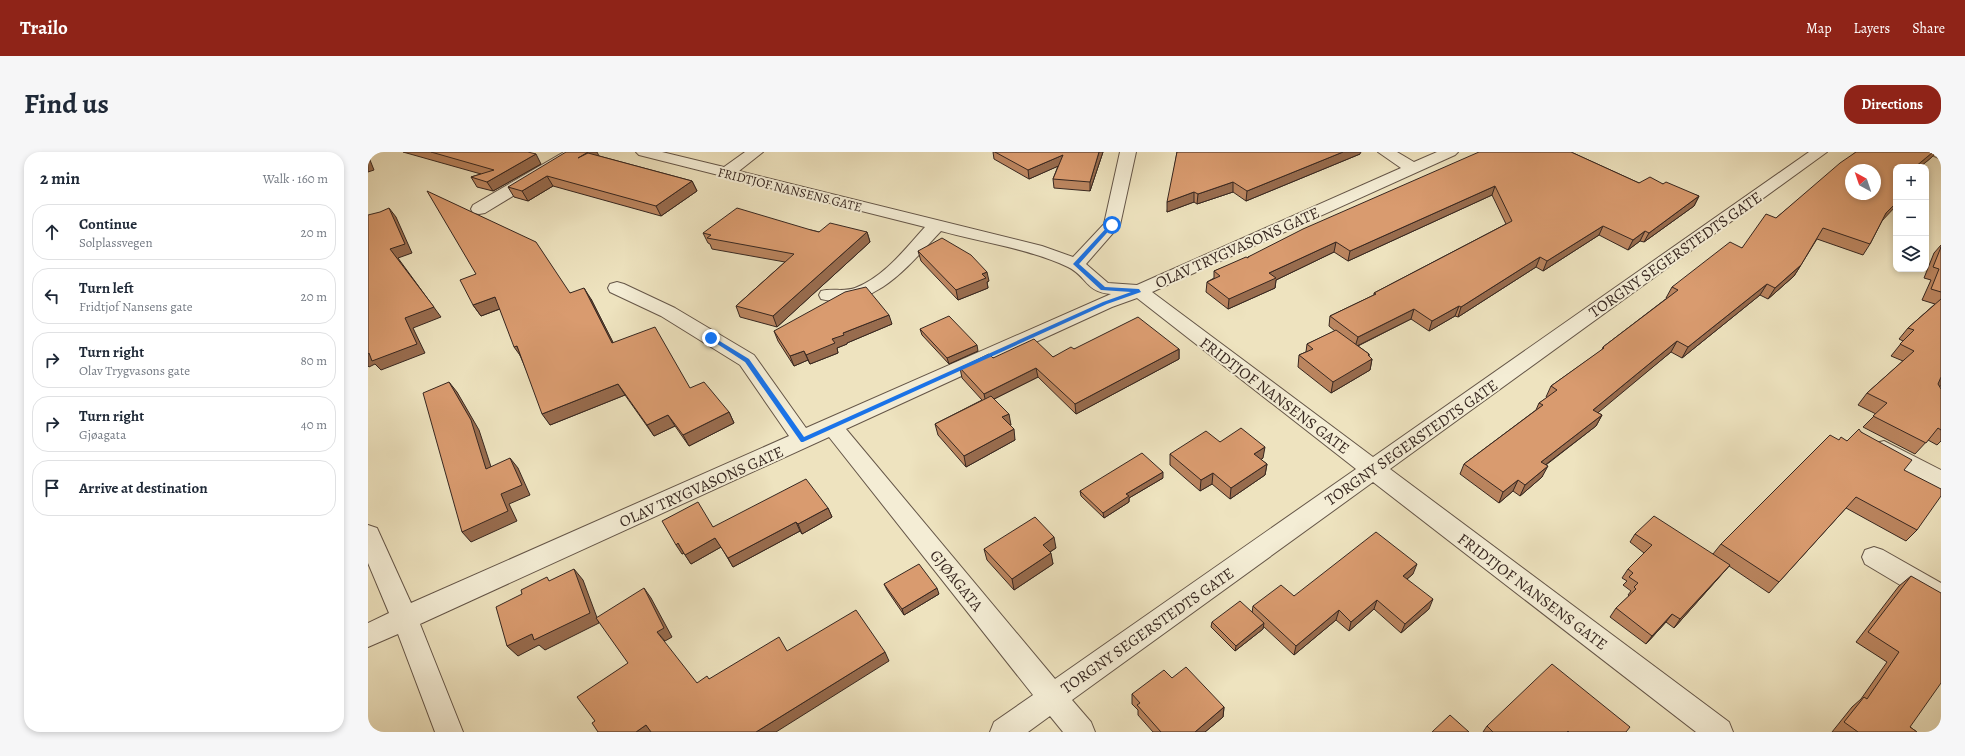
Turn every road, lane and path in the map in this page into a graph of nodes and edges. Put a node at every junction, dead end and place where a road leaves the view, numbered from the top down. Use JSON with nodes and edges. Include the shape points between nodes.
{"nodes":[{"id":1,"x":574,"y":152,"type":"edge"},
{"id":2,"x":644,"y":152,"type":"edge"},
{"id":3,"x":755,"y":152,"type":"edge"},
{"id":4,"x":1128,"y":152,"type":"edge"},
{"id":5,"x":1386,"y":152,"type":"edge"},
{"id":6,"x":1450,"y":152,"type":"edge"},
{"id":7,"x":1819,"y":152,"type":"edge"},
{"id":8,"x":1937,"y":152,"type":"edge"},
{"id":9,"x":1941,"y":154,"type":"edge"},
{"id":10,"x":1412,"y":168,"type":"junction"},
{"id":11,"x":727,"y":173,"type":"junction"},
{"id":12,"x":479,"y":209,"type":"dead end"},
{"id":13,"x":936,"y":226,"type":"junction"},
{"id":14,"x":1076,"y":264,"type":"junction"},
{"id":15,"x":617,"y":288,"type":"dead end"},
{"id":16,"x":1139,"y":291,"type":"junction"},
{"id":17,"x":828,"y":295,"type":"dead end"},
{"id":18,"x":833,"y":427,"type":"junction"},
{"id":19,"x":803,"y":440,"type":"junction"},
{"id":20,"x":1867,"y":440,"type":"edge"},
{"id":21,"x":1373,"y":469,"type":"junction"},
{"id":22,"x":1937,"y":488,"type":"edge"},
{"id":23,"x":368,"y":535,"type":"edge"},
{"id":24,"x":1874,"y":557,"type":"dead end"},
{"id":25,"x":1941,"y":596,"type":"edge"},
{"id":26,"x":405,"y":619,"type":"junction"},
{"id":27,"x":368,"y":636,"type":"edge"},
{"id":28,"x":1053,"y":697,"type":"junction"},
{"id":29,"x":449,"y":732,"type":"edge"},
{"id":30,"x":1004,"y":732,"type":"edge"},
{"id":31,"x":1081,"y":732,"type":"edge"},
{"id":32,"x":1719,"y":732,"type":"edge"}],
"edges":[{"from":1,"to":12,"type":"street"},
{"from":2,"to":11,"type":"street","name":"FRIDTJOF NANSENS GATE"},
{"from":3,"to":11,"type":"street"},
{"from":4,"to":14,"type":"street","via":[[1112,225]]},
{"from":5,"to":10,"type":"street"},
{"from":6,"to":10,"type":"street","name":"OLAV TRYGVASONS GATE"},
{"from":7,"to":21,"type":"street","name":"TORGNY SEGERSTEDTS GATE"},
{"from":8,"to":9,"type":"street"},
{"from":10,"to":16,"type":"street","name":"OLAV TRYGVASONS GATE"},
{"from":11,"to":13,"type":"street","name":"FRIDTJOF NANSENS GATE"},
{"from":13,"to":14,"type":"street","name":"FRIDTJOF NANSENS GATE","via":[[1036,250]]},
{"from":13,"to":17,"type":"street","via":[[891,273],[872,288],[853,296]]},
{"from":14,"to":16,"type":"street","name":"FRIDTJOF NANSENS GATE","via":[[1103,288]]},
{"from":15,"to":19,"type":"street","via":[[668,312],[747,360]]},
{"from":16,"to":18,"type":"street","name":"OLAV TRYGVASONS GATE","via":[[1105,303]]},
{"from":16,"to":21,"type":"street","name":"FRIDTJOF NANSENS GATE"},
{"from":18,"to":19,"type":"street","name":"OLAV TRYGVASONS GATE"},
{"from":18,"to":28,"type":"street","name":"GJØAGATA"},
{"from":19,"to":26,"type":"street","name":"OLAV TRYGVASONS GATE"},
{"from":20,"to":22,"type":"street"},
{"from":21,"to":28,"type":"street","name":"TORGNY SEGERSTEDTS GATE"},
{"from":21,"to":32,"type":"street","name":"FRIDTJOF NANSENS GATE"},
{"from":23,"to":26,"type":"street"},
{"from":24,"to":25,"type":"street"},
{"from":26,"to":27,"type":"street","name":"OLAV TRYGVASONS GATE"},
{"from":26,"to":29,"type":"street"},
{"from":28,"to":30,"type":"street","name":"TORGNY SEGERSTEDTS GATE"},
{"from":28,"to":31,"type":"street","name":"GJØAGATA"}]}
